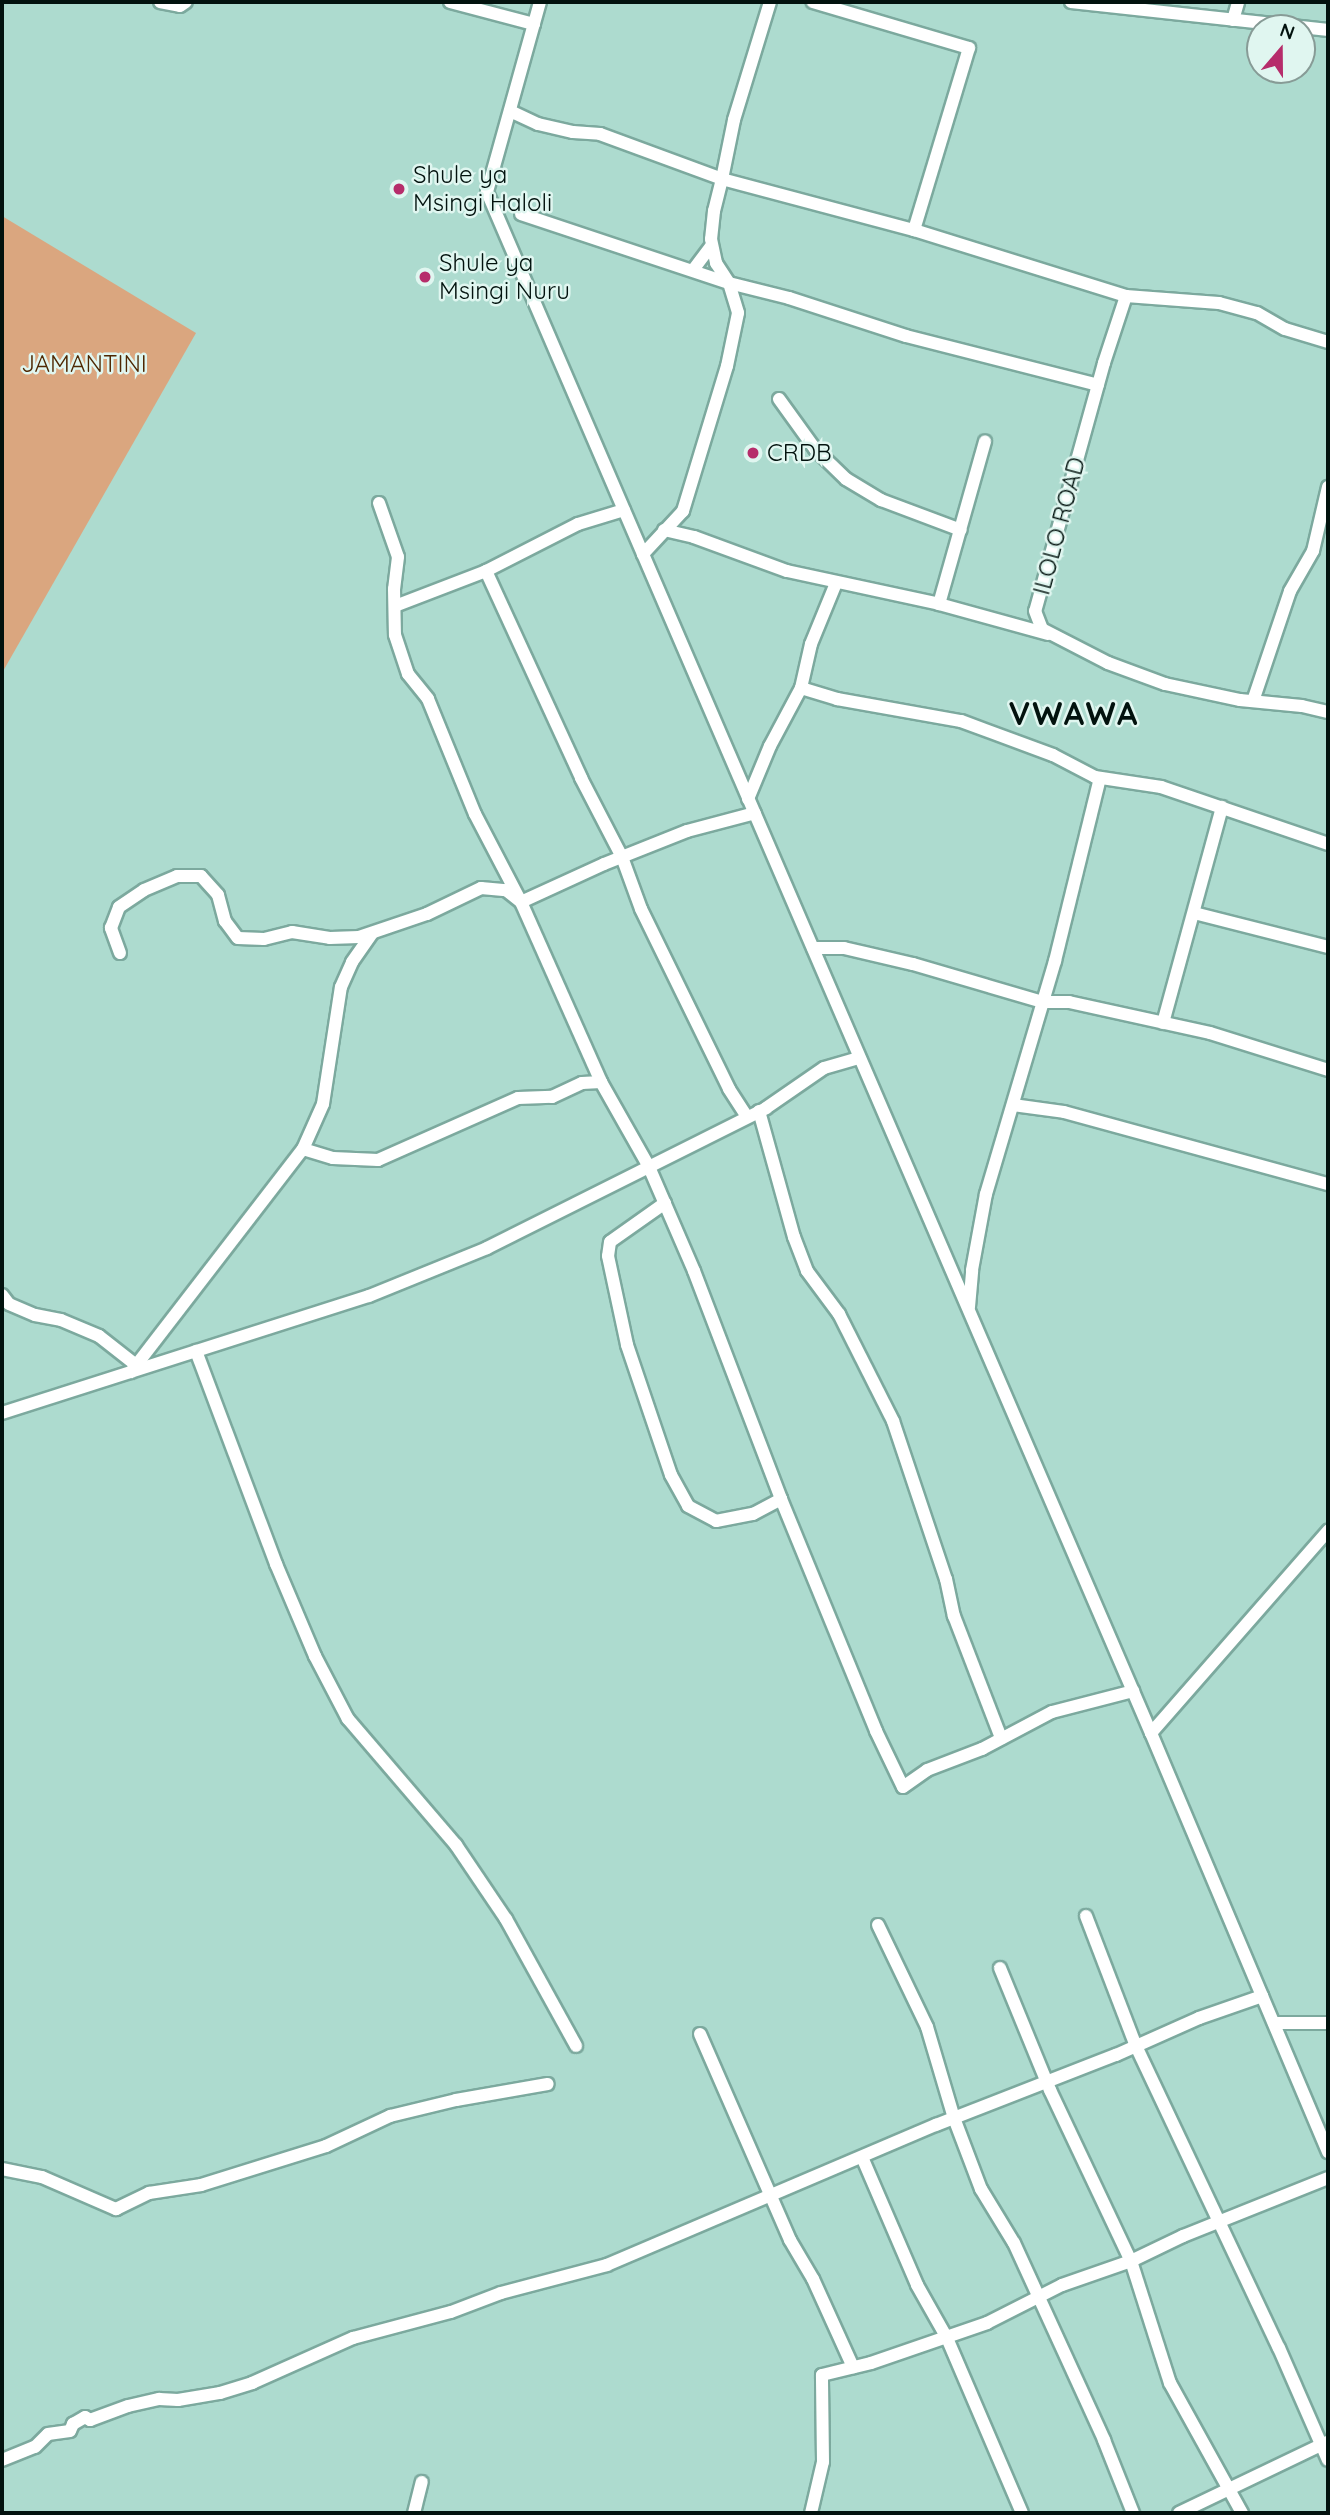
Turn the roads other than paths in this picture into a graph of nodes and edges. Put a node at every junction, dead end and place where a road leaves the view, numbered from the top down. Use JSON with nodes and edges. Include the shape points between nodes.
{"nodes":[{"id":1,"x":160,"y":2,"type":"edge"},
{"id":2,"x":186,"y":2,"type":"edge"},
{"id":3,"x":450,"y":2,"type":"edge"},
{"id":4,"x":540,"y":2,"type":"edge"},
{"id":5,"x":771,"y":2,"type":"edge"},
{"id":6,"x":813,"y":2,"type":"edge"},
{"id":7,"x":1071,"y":2,"type":"edge"},
{"id":8,"x":1238,"y":2,"type":"edge"},
{"id":9,"x":1233,"y":20,"type":"junction"},
{"id":10,"x":534,"y":24,"type":"junction"},
{"id":11,"x":1328,"y":30,"type":"edge"},
{"id":12,"x":510,"y":111,"type":"junction"},
{"id":13,"x":722,"y":178,"type":"junction"},
{"id":14,"x":521,"y":214,"type":"dead end"},
{"id":15,"x":914,"y":230,"type":"junction"},
{"id":16,"x":712,"y":245,"type":"junction"},
{"id":17,"x":693,"y":271,"type":"junction"},
{"id":18,"x":729,"y":283,"type":"junction"},
{"id":19,"x":1126,"y":296,"type":"junction"},
{"id":20,"x":1328,"y":342,"type":"edge"},
{"id":21,"x":1098,"y":385,"type":"junction"},
{"id":22,"x":779,"y":399,"type":"dead end"},
{"id":23,"x":985,"y":440,"type":"dead end"},
{"id":24,"x":1328,"y":487,"type":"edge"},
{"id":25,"x":379,"y":503,"type":"dead end"},
{"id":26,"x":624,"y":510,"type":"junction"},
{"id":27,"x":664,"y":530,"type":"junction"},
{"id":28,"x":961,"y":530,"type":"junction"},
{"id":29,"x":643,"y":554,"type":"junction"},
{"id":30,"x":486,"y":571,"type":"junction"},
{"id":31,"x":836,"y":583,"type":"junction"},
{"id":32,"x":939,"y":604,"type":"junction"},
{"id":33,"x":394,"y":606,"type":"junction"},
{"id":34,"x":1053,"y":635,"type":"junction"},
{"id":35,"x":800,"y":688,"type":"junction"},
{"id":36,"x":1253,"y":701,"type":"junction"},
{"id":37,"x":1328,"y":712,"type":"edge"},
{"id":38,"x":1100,"y":778,"type":"junction"},
{"id":39,"x":748,"y":799,"type":"junction"},
{"id":40,"x":1222,"y":807,"type":"junction"},
{"id":41,"x":755,"y":813,"type":"junction"},
{"id":42,"x":1328,"y":844,"type":"edge"},
{"id":43,"x":622,"y":857,"type":"junction"},
{"id":44,"x":521,"y":902,"type":"junction"},
{"id":45,"x":1194,"y":913,"type":"junction"},
{"id":46,"x":372,"y":933,"type":"junction"},
{"id":47,"x":1328,"y":947,"type":"edge"},
{"id":48,"x":813,"y":948,"type":"junction"},
{"id":49,"x":120,"y":953,"type":"dead end"},
{"id":50,"x":1043,"y":1002,"type":"junction"},
{"id":51,"x":1163,"y":1023,"type":"junction"},
{"id":52,"x":860,"y":1058,"type":"junction"},
{"id":53,"x":1328,"y":1070,"type":"edge"},
{"id":54,"x":601,"y":1082,"type":"junction"},
{"id":55,"x":1013,"y":1105,"type":"junction"},
{"id":56,"x":753,"y":1114,"type":"junction"},
{"id":57,"x":303,"y":1149,"type":"junction"},
{"id":58,"x":649,"y":1167,"type":"junction"},
{"id":59,"x":1328,"y":1184,"type":"edge"},
{"id":60,"x":664,"y":1203,"type":"junction"},
{"id":61,"x":2,"y":1295,"type":"edge"},
{"id":62,"x":969,"y":1310,"type":"junction"},
{"id":63,"x":196,"y":1351,"type":"junction"},
{"id":64,"x":134,"y":1369,"type":"junction"},
{"id":65,"x":2,"y":1413,"type":"edge"},
{"id":66,"x":781,"y":1499,"type":"junction"},
{"id":67,"x":1328,"y":1531,"type":"edge"},
{"id":68,"x":1133,"y":1690,"type":"junction"},
{"id":69,"x":1152,"y":1733,"type":"junction"},
{"id":70,"x":1001,"y":1738,"type":"junction"},
{"id":71,"x":1086,"y":1916,"type":"dead end"},
{"id":72,"x":878,"y":1925,"type":"dead end"},
{"id":73,"x":1000,"y":1968,"type":"dead end"},
{"id":74,"x":1262,"y":1996,"type":"junction"},
{"id":75,"x":1274,"y":2023,"type":"junction"},
{"id":76,"x":1328,"y":2023,"type":"edge"},
{"id":77,"x":700,"y":2034,"type":"dead end"},
{"id":78,"x":576,"y":2046,"type":"dead end"},
{"id":79,"x":1136,"y":2046,"type":"junction"},
{"id":80,"x":1046,"y":2081,"type":"junction"},
{"id":81,"x":548,"y":2084,"type":"dead end"},
{"id":82,"x":954,"y":2118,"type":"junction"},
{"id":83,"x":1328,"y":2152,"type":"edge"},
{"id":84,"x":862,"y":2158,"type":"junction"},
{"id":85,"x":2,"y":2169,"type":"edge"},
{"id":86,"x":1328,"y":2178,"type":"edge"},
{"id":87,"x":771,"y":2195,"type":"junction"},
{"id":88,"x":1218,"y":2222,"type":"junction"},
{"id":89,"x":1131,"y":2261,"type":"junction"},
{"id":90,"x":1037,"y":2298,"type":"junction"},
{"id":91,"x":947,"y":2338,"type":"junction"},
{"id":92,"x":853,"y":2367,"type":"junction"},
{"id":93,"x":1325,"y":2443,"type":"edge"},
{"id":94,"x":2,"y":2460,"type":"edge"},
{"id":95,"x":1328,"y":2460,"type":"edge"},
{"id":96,"x":422,"y":2482,"type":"dead end"},
{"id":97,"x":1230,"y":2488,"type":"junction"},
{"id":98,"x":414,"y":2513,"type":"edge"},
{"id":99,"x":811,"y":2513,"type":"edge"},
{"id":100,"x":1022,"y":2513,"type":"edge"},
{"id":101,"x":1133,"y":2513,"type":"edge"},
{"id":102,"x":1179,"y":2513,"type":"edge"},
{"id":103,"x":1242,"y":2513,"type":"edge"}],
"edges":[{"from":1,"to":2,"type":"street","via":[[180,6]]},
{"from":3,"to":10,"type":"street"},
{"from":4,"to":10,"type":"street"},
{"from":5,"to":13,"type":"street","via":[[734,120]]},
{"from":6,"to":15,"type":"street","via":[[969,48]]},
{"from":7,"to":9,"type":"street"},
{"from":8,"to":9,"type":"street"},
{"from":9,"to":11,"type":"street"},
{"from":10,"to":12,"type":"street"},
{"from":12,"to":13,"type":"street","via":[[538,124],[600,134]]},
{"from":12,"to":26,"type":"street","via":[[487,192]]},
{"from":13,"to":15,"type":"street"},
{"from":13,"to":16,"type":"street","via":[[713,211]]},
{"from":14,"to":17,"type":"street"},
{"from":15,"to":19,"type":"street"},
{"from":16,"to":17,"type":"street"},
{"from":16,"to":18,"type":"street","via":[[716,263]]},
{"from":17,"to":18,"type":"street"},
{"from":18,"to":21,"type":"street","via":[[905,336]]},
{"from":18,"to":27,"type":"street","via":[[738,313],[727,366],[683,510]]},
{"from":19,"to":20,"type":"street","via":[[1219,303],[1258,313],[1285,329]]},
{"from":19,"to":21,"type":"street","name":"ILOLO ROAD"},
{"from":21,"to":34,"type":"street","name":"ILOLO ROAD","via":[[1035,611],[1042,629]]},
{"from":22,"to":28,"type":"street","via":[[815,449],[846,479],[881,500]]},
{"from":23,"to":28,"type":"street"},
{"from":24,"to":36,"type":"street","via":[[1313,551],[1290,591]]},
{"from":25,"to":33,"type":"street","via":[[397,557]]},
{"from":26,"to":29,"type":"street"},
{"from":26,"to":30,"type":"street","via":[[578,524]]},
{"from":27,"to":29,"type":"street"},
{"from":27,"to":31,"type":"street"},
{"from":28,"to":32,"type":"street"},
{"from":29,"to":39,"type":"street"},
{"from":30,"to":33,"type":"street"},
{"from":30,"to":43,"type":"street"},
{"from":31,"to":32,"type":"street"},
{"from":31,"to":35,"type":"street","via":[[811,644]]},
{"from":32,"to":34,"type":"street"},
{"from":33,"to":44,"type":"street","via":[[396,635],[408,674],[428,698],[470,803]]},
{"from":34,"to":36,"type":"street","via":[[1108,663],[1165,684]]},
{"from":35,"to":38,"type":"street","via":[[961,721]]},
{"from":35,"to":39,"type":"street"},
{"from":36,"to":37,"type":"street"},
{"from":38,"to":40,"type":"street","via":[[1161,787]]},
{"from":38,"to":50,"type":"street"},
{"from":39,"to":41,"type":"street"},
{"from":40,"to":42,"type":"street"},
{"from":40,"to":45,"type":"street"},
{"from":41,"to":43,"type":"street","via":[[687,831]]},
{"from":41,"to":48,"type":"street"},
{"from":43,"to":44,"type":"street"},
{"from":43,"to":56,"type":"street","via":[[641,909],[729,1089]]},
{"from":44,"to":46,"type":"street","via":[[506,890],[481,888]]},
{"from":44,"to":54,"type":"street"},
{"from":45,"to":47,"type":"street"},
{"from":45,"to":51,"type":"street"},
{"from":46,"to":49,"type":"street","via":[[330,938],[292,932],[264,939],[238,938],[225,921],[218,895],[201,876],[177,876],[119,907],[111,928]]},
{"from":46,"to":57,"type":"street","via":[[341,988],[323,1104]]},
{"from":48,"to":50,"type":"street","via":[[844,948],[913,964]]},
{"from":48,"to":52,"type":"street"},
{"from":50,"to":51,"type":"street","via":[[1069,1002]]},
{"from":50,"to":55,"type":"street"},
{"from":51,"to":53,"type":"street"},
{"from":52,"to":56,"type":"street","via":[[824,1068]]},
{"from":52,"to":62,"type":"street"},
{"from":54,"to":57,"type":"street","via":[[582,1083],[552,1097],[518,1098],[378,1160],[333,1158]]},
{"from":54,"to":58,"type":"street"},
{"from":55,"to":59,"type":"street","via":[[1064,1112]]},
{"from":55,"to":62,"type":"street","via":[[986,1194]]},
{"from":56,"to":58,"type":"street"},
{"from":56,"to":70,"type":"street","via":[[807,1271],[839,1314],[893,1421],[962,1637]]},
{"from":57,"to":64,"type":"street"},
{"from":58,"to":60,"type":"street"},
{"from":58,"to":63,"type":"street","via":[[486,1248],[381,1291]]},
{"from":60,"to":66,"type":"street"},
{"from":60,"to":66,"type":"street","via":[[610,1242],[608,1256],[631,1357],[671,1475],[688,1506],[716,1521],[753,1514]]},
{"from":61,"to":64,"type":"street","via":[[9,1304],[35,1315],[99,1336]]},
{"from":62,"to":68,"type":"street"},
{"from":63,"to":64,"type":"street"},
{"from":63,"to":78,"type":"street","via":[[276,1564],[348,1719],[456,1845],[506,1919]]},
{"from":64,"to":65,"type":"street"},
{"from":66,"to":70,"type":"street","via":[[903,1787],[927,1770]]},
{"from":67,"to":69,"type":"street"},
{"from":68,"to":69,"type":"street"},
{"from":68,"to":70,"type":"street","via":[[1052,1712]]},
{"from":69,"to":74,"type":"street"},
{"from":71,"to":79,"type":"street"},
{"from":72,"to":82,"type":"street","via":[[927,2027]]},
{"from":73,"to":80,"type":"street"},
{"from":74,"to":75,"type":"street"},
{"from":74,"to":79,"type":"street"},
{"from":75,"to":76,"type":"street"},
{"from":75,"to":83,"type":"street"},
{"from":77,"to":87,"type":"street"},
{"from":79,"to":80,"type":"street"},
{"from":79,"to":88,"type":"street"},
{"from":80,"to":82,"type":"street"},
{"from":80,"to":89,"type":"street"},
{"from":81,"to":85,"type":"street","via":[[390,2116],[326,2146],[201,2185],[149,2193],[116,2209],[42,2178]]},
{"from":82,"to":84,"type":"street"},
{"from":82,"to":90,"type":"street","via":[[981,2189],[1014,2244]]},
{"from":84,"to":87,"type":"street"},
{"from":84,"to":91,"type":"street","via":[[917,2285]]},
{"from":86,"to":88,"type":"street"},
{"from":87,"to":92,"type":"street"},
{"from":87,"to":94,"type":"street","via":[[607,2265],[354,2338],[252,2384],[128,2406],[90,2420],[85,2417],[70,2431],[48,2434],[34,2446]]},
{"from":88,"to":89,"type":"street"},
{"from":88,"to":93,"type":"street"},
{"from":89,"to":90,"type":"street"},
{"from":89,"to":97,"type":"street","via":[[1170,2383]]},
{"from":90,"to":91,"type":"street"},
{"from":90,"to":101,"type":"street"},
{"from":91,"to":92,"type":"street"},
{"from":91,"to":100,"type":"street"},
{"from":92,"to":99,"type":"street","via":[[822,2375],[823,2462]]},
{"from":93,"to":95,"type":"street"},
{"from":93,"to":97,"type":"street"},
{"from":96,"to":98,"type":"street"},
{"from":97,"to":102,"type":"street"},
{"from":97,"to":103,"type":"street"}]}
